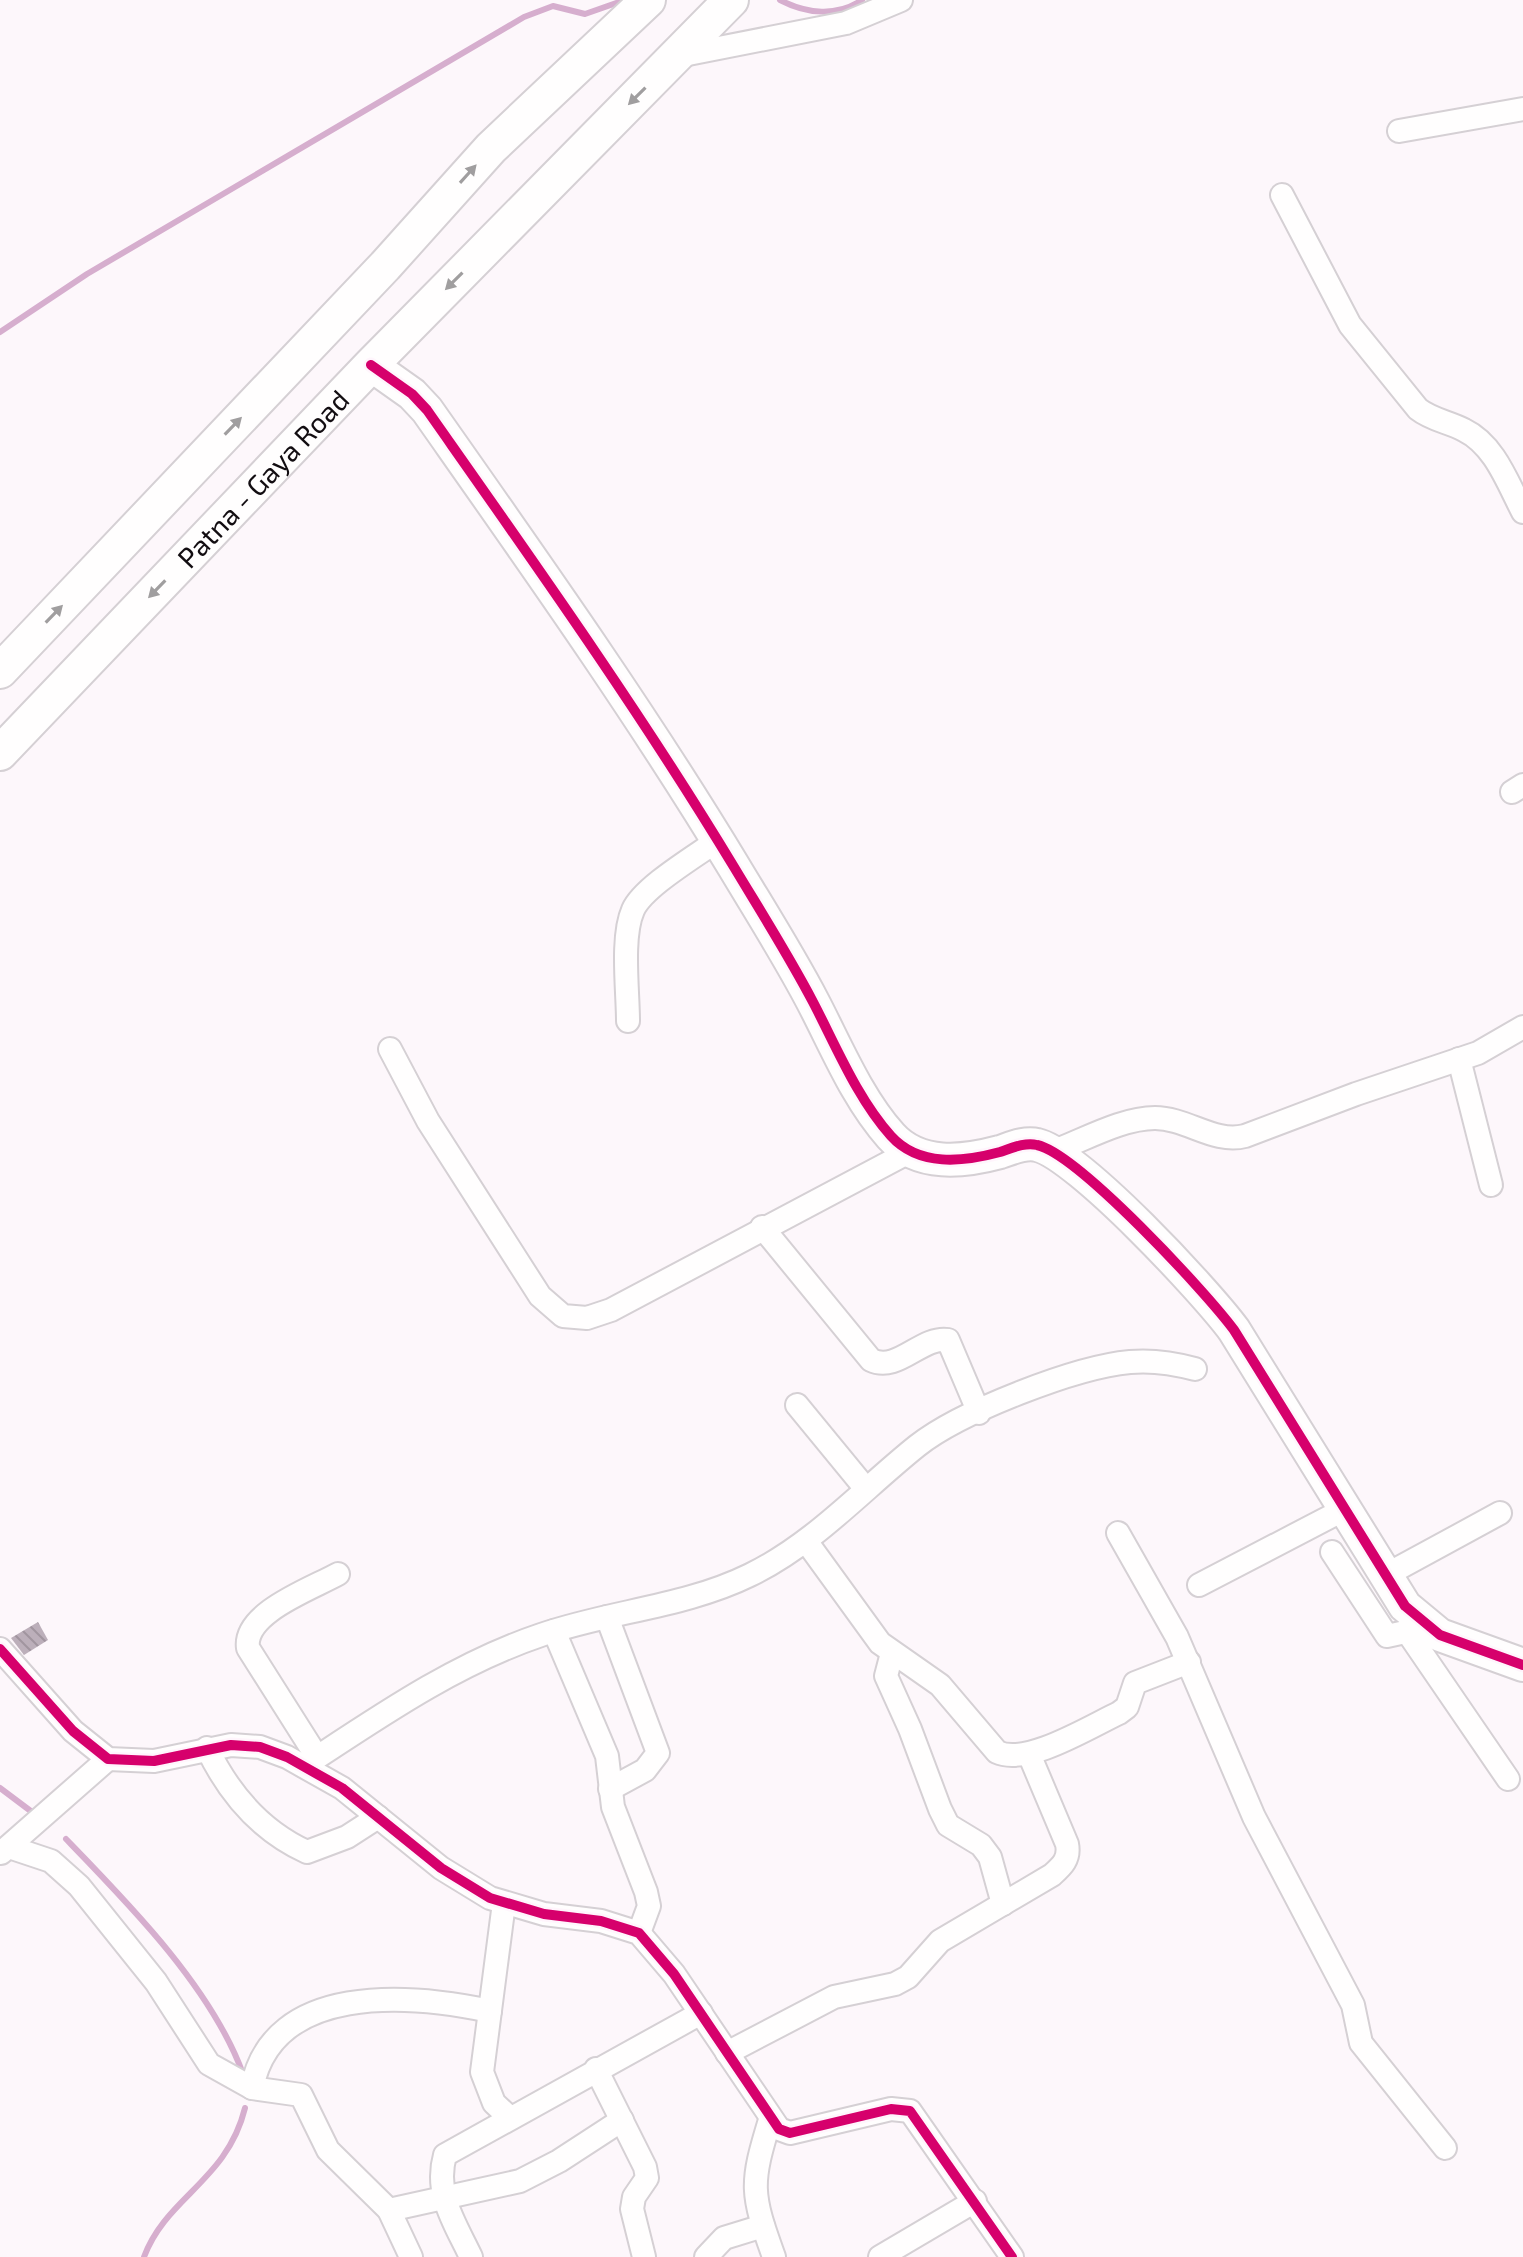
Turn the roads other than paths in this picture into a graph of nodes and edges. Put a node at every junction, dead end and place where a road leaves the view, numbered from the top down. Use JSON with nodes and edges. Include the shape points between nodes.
{"nodes":[{"id":1,"x":648,"y":0,"type":"edge"},
{"id":2,"x":731,"y":0,"type":"edge"},
{"id":3,"x":901,"y":0,"type":"edge"},
{"id":4,"x":677,"y":57,"type":"junction"},
{"id":5,"x":1523,"y":109,"type":"edge"},
{"id":6,"x":1399,"y":131,"type":"dead end"},
{"id":7,"x":1282,"y":195,"type":"dead end"},
{"id":8,"x":371,"y":365,"type":"junction"},
{"id":9,"x":1523,"y":512,"type":"edge"},
{"id":10,"x":0,"y":671,"type":"edge"},
{"id":11,"x":0,"y":753,"type":"edge"},
{"id":12,"x":718,"y":840,"type":"junction"},
{"id":13,"x":628,"y":1021,"type":"dead end"},
{"id":14,"x":1523,"y":1027,"type":"edge"},
{"id":15,"x":390,"y":1049,"type":"dead end"},
{"id":16,"x":1459,"y":1059,"type":"junction"},
{"id":17,"x":1054,"y":1151,"type":"junction"},
{"id":18,"x":909,"y":1152,"type":"junction"},
{"id":19,"x":1491,"y":1185,"type":"dead end"},
{"id":20,"x":762,"y":1227,"type":"junction"},
{"id":21,"x":1195,"y":1369,"type":"dead end"},
{"id":22,"x":797,"y":1405,"type":"dead end"},
{"id":23,"x":979,"y":1413,"type":"junction"},
{"id":24,"x":866,"y":1489,"type":"junction"},
{"id":25,"x":1345,"y":1509,"type":"junction"},
{"id":26,"x":1500,"y":1513,"type":"dead end"},
{"id":27,"x":1118,"y":1533,"type":"dead end"},
{"id":28,"x":806,"y":1541,"type":"junction"},
{"id":29,"x":1332,"y":1552,"type":"dead end"},
{"id":30,"x":338,"y":1574,"type":"dead end"},
{"id":31,"x":1386,"y":1575,"type":"junction"},
{"id":32,"x":1199,"y":1585,"type":"dead end"},
{"id":33,"x":607,"y":1617,"type":"junction"},
{"id":34,"x":1417,"y":1630,"type":"junction"},
{"id":35,"x":554,"y":1631,"type":"junction"},
{"id":36,"x":0,"y":1649,"type":"edge"},
{"id":37,"x":892,"y":1653,"type":"junction"},
{"id":38,"x":1189,"y":1662,"type":"junction"},
{"id":39,"x":1523,"y":1665,"type":"edge"},
{"id":40,"x":207,"y":1748,"type":"junction"},
{"id":41,"x":1029,"y":1754,"type":"junction"},
{"id":42,"x":108,"y":1759,"type":"junction"},
{"id":43,"x":310,"y":1761,"type":"junction"},
{"id":44,"x":1508,"y":1779,"type":"dead end"},
{"id":45,"x":610,"y":1789,"type":"junction"},
{"id":46,"x":378,"y":1817,"type":"junction"},
{"id":47,"x":5,"y":1850,"type":"edge"},
{"id":48,"x":504,"y":1903,"type":"junction"},
{"id":49,"x":1003,"y":1904,"type":"junction"},
{"id":50,"x":639,"y":1933,"type":"junction"},
{"id":51,"x":490,"y":2011,"type":"junction"},
{"id":52,"x":701,"y":2013,"type":"junction"},
{"id":53,"x":727,"y":2053,"type":"junction"},
{"id":54,"x":596,"y":2069,"type":"junction"},
{"id":55,"x":252,"y":2088,"type":"junction"},
{"id":56,"x":510,"y":2118,"type":"junction"},
{"id":57,"x":622,"y":2120,"type":"junction"},
{"id":58,"x":770,"y":2120,"type":"junction"},
{"id":59,"x":1445,"y":2148,"type":"dead end"},
{"id":60,"x":443,"y":2199,"type":"junction"},
{"id":61,"x":975,"y":2201,"type":"junction"},
{"id":62,"x":389,"y":2210,"type":"junction"},
{"id":63,"x":763,"y":2226,"type":"junction"},
{"id":64,"x":411,"y":2257,"type":"edge"},
{"id":65,"x":471,"y":2257,"type":"edge"},
{"id":66,"x":644,"y":2257,"type":"edge"},
{"id":67,"x":706,"y":2257,"type":"edge"},
{"id":68,"x":774,"y":2257,"type":"edge"},
{"id":69,"x":880,"y":2257,"type":"edge"},
{"id":70,"x":1012,"y":2257,"type":"edge"}],
"edges":[{"from":10,"to":1,"type":"main road","one_way":true,"via":[[491,148]]},
{"from":2,"to":4,"type":"main road","name":"Patna - Gaya Road"},
{"from":3,"to":4,"type":"street","via":[[846,23]]},
{"from":4,"to":8,"type":"main road","name":"Patna - Gaya Road","one_way":true},
{"from":5,"to":6,"type":"street"},
{"from":7,"to":9,"type":"street","via":[[1363,345],[1418,409],[1480,441]]},
{"from":8,"to":11,"type":"main road","name":"Patna - Gaya Road","one_way":true},
{"from":8,"to":12,"type":"street","via":[[427,410],[626,693]]},
{"from":12,"to":13,"type":"street","via":[[633,908]]},
{"from":12,"to":18,"type":"street","via":[[794,966],[859,1089],[891,1136]]},
{"from":14,"to":16,"type":"street"},
{"from":15,"to":20,"type":"street","via":[[428,1121],[530,1281],[563,1316],[587,1318],[611,1310]]},
{"from":16,"to":17,"type":"street","via":[[1232,1140],[1154,1118]]},
{"from":16,"to":19,"type":"street"},
{"from":17,"to":18,"type":"street","via":[[1027,1144],[978,1158],[931,1160]]},
{"from":17,"to":25,"type":"street","via":[[1106,1194],[1217,1308]]},
{"from":18,"to":20,"type":"street"},
{"from":20,"to":23,"type":"street","via":[[871,1360],[890,1363],[933,1340],[948,1340]]},
{"from":21,"to":23,"type":"street","via":[[1150,1361],[1109,1365]]},
{"from":22,"to":24,"type":"street"},
{"from":23,"to":24,"type":"street","via":[[920,1443]]},
{"from":24,"to":28,"type":"street"},
{"from":25,"to":31,"type":"street"},
{"from":25,"to":32,"type":"street"},
{"from":26,"to":31,"type":"street"},
{"from":27,"to":38,"type":"street"},
{"from":28,"to":33,"type":"street","via":[[730,1584]]},
{"from":28,"to":37,"type":"street"},
{"from":29,"to":34,"type":"street","via":[[1380,1629],[1394,1637]]},
{"from":30,"to":43,"type":"street","via":[[272,1609],[250,1628],[247,1638]]},
{"from":31,"to":34,"type":"street"},
{"from":33,"to":35,"type":"street"},
{"from":33,"to":45,"type":"street","via":[[658,1753],[645,1770]]},
{"from":34,"to":39,"type":"street"},
{"from":34,"to":44,"type":"street"},
{"from":35,"to":43,"type":"street","via":[[469,1664]]},
{"from":35,"to":45,"type":"street","via":[[607,1756]]},
{"from":36,"to":42,"type":"street","via":[[73,1731]]},
{"from":37,"to":41,"type":"street","via":[[940,1685],[997,1752]]},
{"from":37,"to":49,"type":"street","via":[[886,1676],[940,1809],[948,1825],[981,1845],[990,1857]]},
{"from":38,"to":41,"type":"street","via":[[1135,1683],[1127,1707],[1119,1713]]},
{"from":38,"to":59,"type":"street","via":[[1254,1817],[1353,2005],[1365,2051]]},
{"from":40,"to":42,"type":"street","via":[[154,1761]]},
{"from":40,"to":43,"type":"street","via":[[260,1747]]},
{"from":40,"to":46,"type":"street","via":[[243,1807],[307,1852],[347,1837]]},
{"from":41,"to":49,"type":"street","via":[[1069,1853],[1052,1875]]},
{"from":42,"to":47,"type":"street"},
{"from":43,"to":46,"type":"street"},
{"from":45,"to":50,"type":"street","via":[[649,1906]]},
{"from":46,"to":48,"type":"street","via":[[441,1868]]},
{"from":47,"to":55,"type":"street","via":[[51,1861],[79,1886],[156,1982],[209,2064]]},
{"from":48,"to":50,"type":"street"},
{"from":48,"to":51,"type":"street"},
{"from":49,"to":53,"type":"street","via":[[940,1941],[908,1977],[834,1997]]},
{"from":50,"to":52,"type":"street"},
{"from":51,"to":55,"type":"street","via":[[395,2001],[312,2012],[278,2034],[258,2064]]},
{"from":51,"to":56,"type":"street","via":[[482,2072],[494,2103]]},
{"from":52,"to":53,"type":"street"},
{"from":52,"to":54,"type":"street"},
{"from":53,"to":58,"type":"street"},
{"from":54,"to":56,"type":"street"},
{"from":54,"to":57,"type":"street"},
{"from":55,"to":62,"type":"street","via":[[301,2095],[328,2150]]},
{"from":56,"to":60,"type":"street","via":[[445,2155]]},
{"from":57,"to":60,"type":"street","via":[[520,2181]]},
{"from":57,"to":66,"type":"street","via":[[646,2173],[632,2209]]},
{"from":58,"to":61,"type":"street","via":[[790,2133],[891,2109],[910,2111]]},
{"from":58,"to":63,"type":"street","via":[[754,2169]]},
{"from":60,"to":62,"type":"street"},
{"from":60,"to":65,"type":"street"},
{"from":61,"to":69,"type":"street"},
{"from":61,"to":70,"type":"street"},
{"from":62,"to":64,"type":"street"},
{"from":63,"to":67,"type":"street","via":[[724,2238]]},
{"from":63,"to":68,"type":"street"}]}
